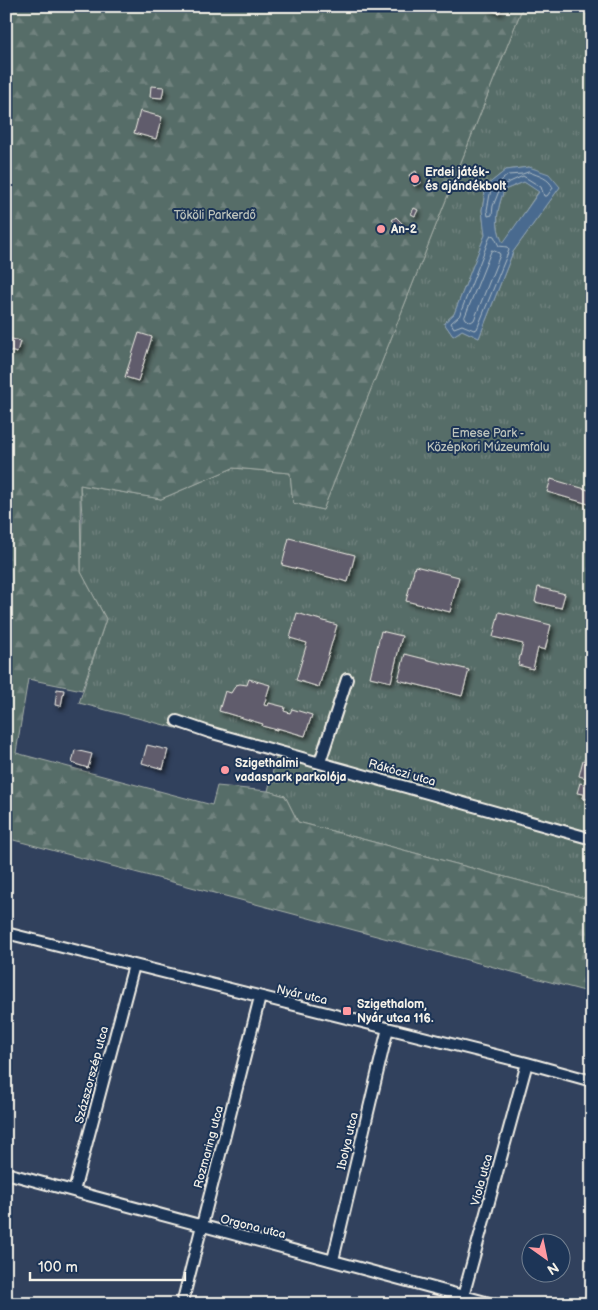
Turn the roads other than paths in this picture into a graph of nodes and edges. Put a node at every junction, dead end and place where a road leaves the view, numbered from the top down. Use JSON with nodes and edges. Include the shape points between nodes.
{"nodes":[{"id":1,"x":347,"y":679,"type":"dead end"},
{"id":2,"x":177,"y":721,"type":"dead end"},
{"id":3,"x":320,"y":762,"type":"junction"},
{"id":4,"x":592,"y":839,"type":"edge"},
{"id":5,"x":6,"y":933,"type":"edge"},
{"id":6,"x":134,"y":965,"type":"junction"},
{"id":7,"x":260,"y":998,"type":"junction"},
{"id":8,"x":388,"y":1028,"type":"junction"},
{"id":9,"x":527,"y":1063,"type":"junction"},
{"id":10,"x":592,"y":1081,"type":"edge"},
{"id":11,"x":6,"y":1173,"type":"edge"},
{"id":12,"x":74,"y":1191,"type":"junction"},
{"id":13,"x":201,"y":1226,"type":"junction"},
{"id":14,"x":333,"y":1260,"type":"junction"},
{"id":15,"x":463,"y":1300,"type":"edge"},
{"id":16,"x":182,"y":1304,"type":"edge"},
{"id":17,"x":493,"y":1304,"type":"edge"}],
"edges":[{"from":1,"to":3,"type":"street"},
{"from":2,"to":3,"type":"street","name":"Rákóczi utca"},
{"from":3,"to":4,"type":"street","name":"Rákóczi utca"},
{"from":5,"to":6,"type":"street","name":"Nyár utca"},
{"from":6,"to":7,"type":"street","name":"Nyár utca"},
{"from":6,"to":12,"type":"street","name":"Százszorszép utca"},
{"from":7,"to":8,"type":"street","name":"Nyár utca"},
{"from":7,"to":13,"type":"street","name":"Rozmaring utca"},
{"from":8,"to":9,"type":"street","name":"Nyár utca"},
{"from":8,"to":14,"type":"street","name":"Ibolya utca"},
{"from":9,"to":10,"type":"street","name":"Nyár utca"},
{"from":9,"to":15,"type":"street","name":"Viola utca"},
{"from":11,"to":12,"type":"street","name":"Orgona utca"},
{"from":12,"to":13,"type":"street","name":"Orgona utca"},
{"from":13,"to":14,"type":"street","name":"Orgona utca"},
{"from":13,"to":16,"type":"street","name":"Rozmaring utca"},
{"from":14,"to":15,"type":"street","name":"Orgona utca"},
{"from":15,"to":17,"type":"street","name":"Orgona utca"}]}
